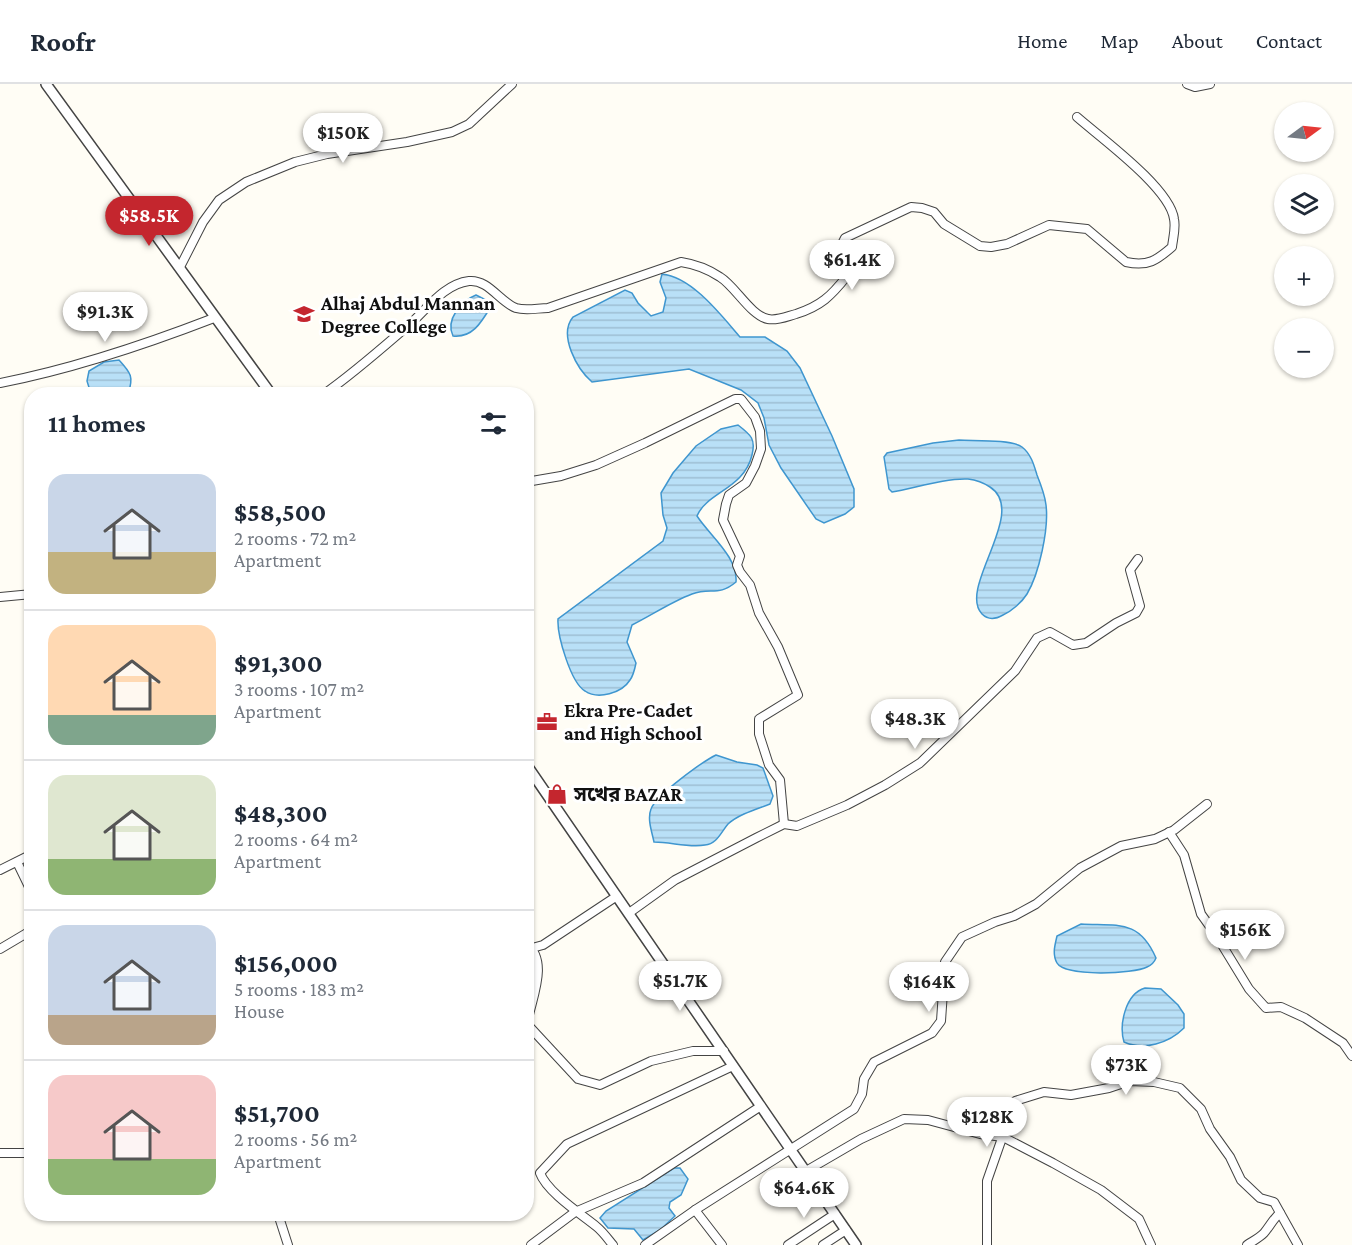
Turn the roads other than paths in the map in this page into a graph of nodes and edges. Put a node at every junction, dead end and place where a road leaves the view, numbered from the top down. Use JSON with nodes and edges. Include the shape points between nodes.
{"nodes":[{"id":1,"x":46,"y":84,"type":"edge"},
{"id":2,"x":512,"y":84,"type":"edge"},
{"id":3,"x":1187,"y":84,"type":"edge"},
{"id":4,"x":1210,"y":84,"type":"edge"},
{"id":5,"x":1077,"y":117,"type":"dead end"},
{"id":6,"x":180,"y":267,"type":"junction"},
{"id":7,"x":214,"y":318,"type":"junction"},
{"id":8,"x":0,"y":383,"type":"edge"},
{"id":9,"x":266,"y":387,"type":"edge"},
{"id":10,"x":333,"y":387,"type":"edge"},
{"id":11,"x":534,"y":481,"type":"edge"},
{"id":12,"x":1138,"y":559,"type":"dead end"},
{"id":13,"x":24,"y":595,"type":"edge"},
{"id":14,"x":0,"y":597,"type":"edge"},
{"id":15,"x":534,"y":776,"type":"edge"},
{"id":16,"x":1206,"y":804,"type":"dead end"},
{"id":17,"x":784,"y":824,"type":"junction"},
{"id":18,"x":1169,"y":832,"type":"junction"},
{"id":19,"x":24,"y":858,"type":"edge"},
{"id":20,"x":16,"y":862,"type":"junction"},
{"id":21,"x":0,"y":870,"type":"edge"},
{"id":22,"x":24,"y":878,"type":"edge"},
{"id":23,"x":617,"y":896,"type":"junction"},
{"id":24,"x":629,"y":913,"type":"junction"},
{"id":25,"x":24,"y":935,"type":"edge"},
{"id":26,"x":534,"y":947,"type":"edge"},
{"id":27,"x":0,"y":949,"type":"edge"},
{"id":28,"x":534,"y":957,"type":"edge"},
{"id":29,"x":534,"y":993,"type":"edge"},
{"id":30,"x":534,"y":1032,"type":"edge"},
{"id":31,"x":724,"y":1051,"type":"junction"},
{"id":32,"x":1352,"y":1056,"type":"edge"},
{"id":33,"x":733,"y":1066,"type":"junction"},
{"id":34,"x":761,"y":1106,"type":"junction"},
{"id":35,"x":1004,"y":1137,"type":"junction"},
{"id":36,"x":791,"y":1149,"type":"junction"},
{"id":37,"x":0,"y":1153,"type":"edge"},
{"id":38,"x":24,"y":1153,"type":"edge"},
{"id":39,"x":806,"y":1172,"type":"junction"},
{"id":40,"x":695,"y":1210,"type":"junction"},
{"id":41,"x":575,"y":1212,"type":"junction"},
{"id":42,"x":1280,"y":1213,"type":"junction"},
{"id":43,"x":835,"y":1214,"type":"junction"},
{"id":44,"x":280,"y":1221,"type":"edge"},
{"id":45,"x":846,"y":1230,"type":"junction"},
{"id":46,"x":288,"y":1245,"type":"edge"},
{"id":47,"x":531,"y":1245,"type":"edge"},
{"id":48,"x":614,"y":1245,"type":"edge"},
{"id":49,"x":645,"y":1245,"type":"edge"},
{"id":50,"x":722,"y":1245,"type":"edge"},
{"id":51,"x":788,"y":1245,"type":"edge"},
{"id":52,"x":823,"y":1245,"type":"edge"},
{"id":53,"x":856,"y":1245,"type":"edge"},
{"id":54,"x":987,"y":1245,"type":"edge"},
{"id":55,"x":1151,"y":1245,"type":"edge"},
{"id":56,"x":1247,"y":1245,"type":"edge"},
{"id":57,"x":1298,"y":1245,"type":"edge"}],
"edges":[{"from":1,"to":6,"type":"street"},
{"from":2,"to":6,"type":"street","via":[[469,124],[452,132],[327,154],[246,182],[219,200]]},
{"from":3,"to":4,"type":"street"},
{"from":5,"to":10,"type":"street","via":[[1152,182],[1173,213],[1172,247],[1154,262],[1126,262],[1088,229],[1049,225],[1007,244],[980,246],[944,224],[934,212],[911,207],[845,238],[841,246],[847,276],[824,301],[786,317],[769,319],[759,315],[721,277],[681,262],[548,308],[514,307],[485,286],[469,281],[440,296]]},
{"from":6,"to":7,"type":"street"},
{"from":7,"to":8,"type":"street","via":[[153,342]]},
{"from":7,"to":9,"type":"street"},
{"from":11,"to":17,"type":"street","via":[[607,460],[735,399],[741,399],[755,417],[761,449],[746,483],[729,495],[723,520],[740,555],[737,565],[750,585],[798,695],[759,719],[759,734],[769,765],[780,780]]},
{"from":12,"to":17,"type":"street","via":[[1130,570],[1140,606],[1136,613],[1086,643],[1073,645],[1050,632],[1037,638],[1015,671],[920,763],[847,805],[797,826]]},
{"from":13,"to":14,"type":"street"},
{"from":15,"to":23,"type":"street"},
{"from":16,"to":18,"type":"street"},
{"from":17,"to":24,"type":"street","via":[[675,880]]},
{"from":18,"to":32,"type":"street","via":[[1184,855],[1201,914],[1249,989],[1266,1008],[1281,1007],[1305,1018],[1344,1043]]},
{"from":18,"to":36,"type":"street","via":[[1121,846],[1080,868],[1036,904],[962,937],[945,962],[941,1021],[932,1032],[874,1062],[854,1109]]},
{"from":19,"to":20,"type":"street"},
{"from":20,"to":21,"type":"street"},
{"from":20,"to":22,"type":"street"},
{"from":23,"to":24,"type":"street"},
{"from":23,"to":26,"type":"street","via":[[543,945]]},
{"from":24,"to":31,"type":"street"},
{"from":25,"to":27,"type":"street"},
{"from":28,"to":29,"type":"street","via":[[540,966]]},
{"from":30,"to":31,"type":"street","via":[[578,1079],[600,1085],[651,1061],[693,1051]]},
{"from":31,"to":33,"type":"street"},
{"from":33,"to":34,"type":"street"},
{"from":33,"to":41,"type":"street","via":[[567,1144],[540,1173]]},
{"from":34,"to":36,"type":"street"},
{"from":34,"to":41,"type":"street","via":[[643,1183]]},
{"from":35,"to":39,"type":"street","via":[[928,1120],[904,1119]]},
{"from":35,"to":42,"type":"street","via":[[1015,1101],[1044,1092],[1071,1095],[1130,1081],[1180,1088],[1201,1109],[1241,1180],[1260,1198],[1274,1202]]},
{"from":35,"to":54,"type":"street","via":[[987,1181]]},
{"from":35,"to":55,"type":"street","via":[[1101,1190],[1139,1220]]},
{"from":36,"to":39,"type":"street"},
{"from":36,"to":40,"type":"street"},
{"from":37,"to":38,"type":"street"},
{"from":39,"to":43,"type":"street"},
{"from":40,"to":49,"type":"street"},
{"from":40,"to":50,"type":"street"},
{"from":41,"to":47,"type":"street"},
{"from":41,"to":48,"type":"street"},
{"from":42,"to":56,"type":"street","via":[[1260,1237]]},
{"from":42,"to":57,"type":"street"},
{"from":43,"to":45,"type":"street"},
{"from":43,"to":51,"type":"street"},
{"from":44,"to":46,"type":"street"},
{"from":45,"to":52,"type":"street"},
{"from":45,"to":53,"type":"street"}]}
